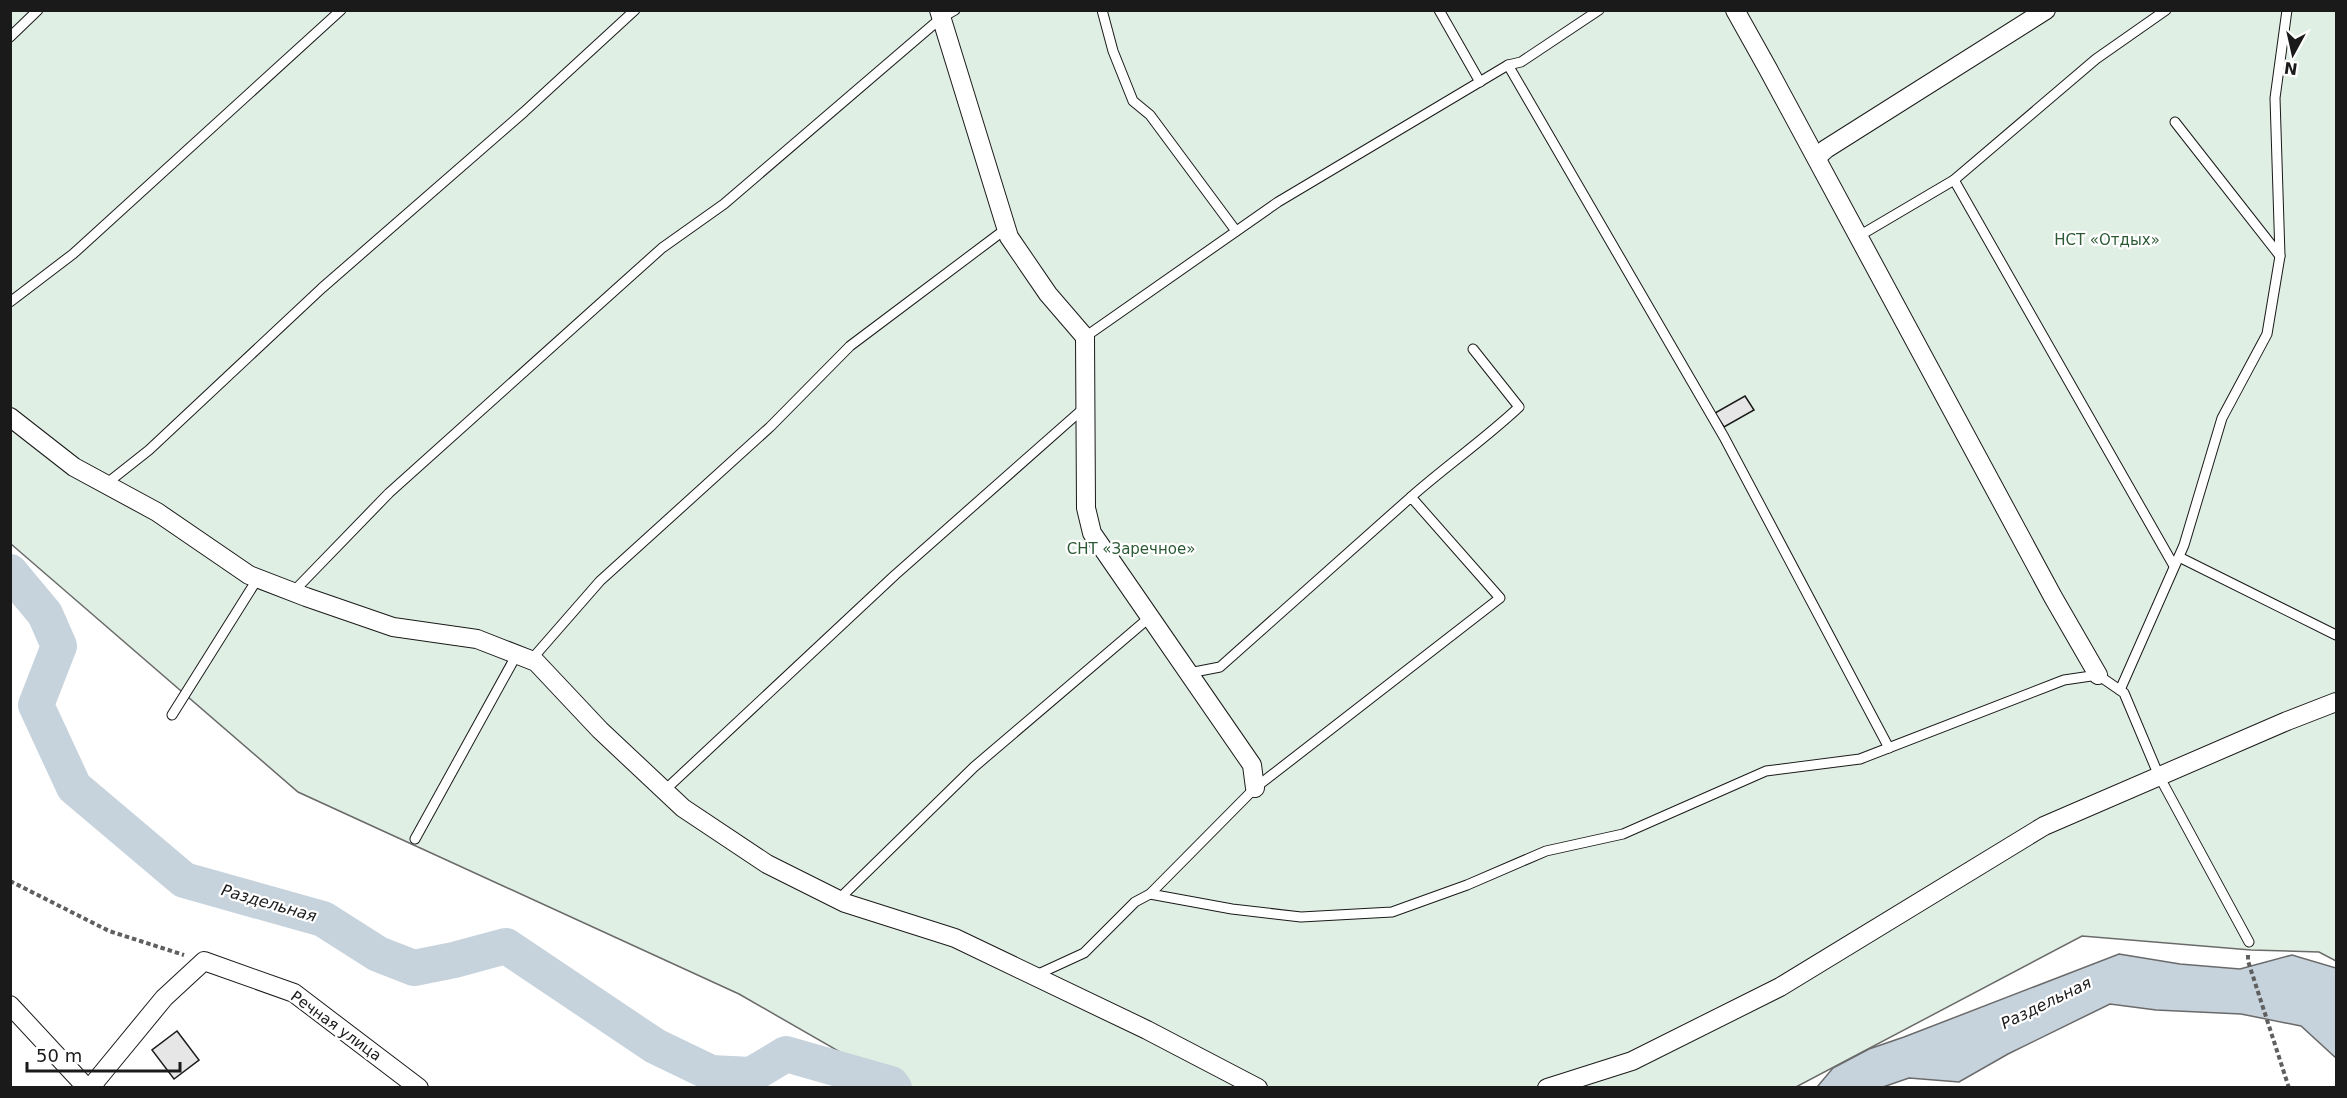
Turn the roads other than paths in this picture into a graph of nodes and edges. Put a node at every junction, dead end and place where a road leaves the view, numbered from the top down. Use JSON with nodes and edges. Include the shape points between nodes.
{"nodes":[{"id":1,"x":38,"y":10,"type":"edge"},
{"id":2,"x":341,"y":10,"type":"edge"},
{"id":3,"x":635,"y":10,"type":"edge"},
{"id":4,"x":1102,"y":10,"type":"edge"},
{"id":5,"x":1439,"y":10,"type":"edge"},
{"id":6,"x":1599,"y":10,"type":"edge"},
{"id":7,"x":1735,"y":10,"type":"edge"},
{"id":8,"x":2046,"y":10,"type":"edge"},
{"id":9,"x":2166,"y":10,"type":"edge"},
{"id":10,"x":2287,"y":10,"type":"edge"},
{"id":11,"x":945,"y":13,"type":"edge"},
{"id":12,"x":10,"y":37,"type":"edge"},
{"id":13,"x":1508,"y":65,"type":"junction"},
{"id":14,"x":1480,"y":82,"type":"junction"},
{"id":15,"x":2175,"y":122,"type":"dead end"},
{"id":16,"x":1816,"y":158,"type":"junction"},
{"id":17,"x":1954,"y":180,"type":"junction"},
{"id":18,"x":1007,"y":228,"type":"junction"},
{"id":19,"x":1236,"y":231,"type":"junction"},
{"id":20,"x":1859,"y":236,"type":"junction"},
{"id":21,"x":2280,"y":256,"type":"junction"},
{"id":22,"x":10,"y":302,"type":"edge"},
{"id":23,"x":1085,"y":337,"type":"junction"},
{"id":24,"x":1473,"y":349,"type":"dead end"},
{"id":25,"x":1085,"y":406,"type":"junction"},
{"id":26,"x":10,"y":417,"type":"edge"},
{"id":27,"x":106,"y":484,"type":"junction"},
{"id":28,"x":1411,"y":497,"type":"junction"},
{"id":29,"x":2179,"y":557,"type":"junction"},
{"id":30,"x":2174,"y":567,"type":"junction"},
{"id":31,"x":258,"y":578,"type":"junction"},
{"id":32,"x":293,"y":592,"type":"junction"},
{"id":33,"x":1150,"y":617,"type":"junction"},
{"id":34,"x":2337,"y":634,"type":"edge"},
{"id":35,"x":524,"y":657,"type":"junction"},
{"id":36,"x":1189,"y":673,"type":"junction"},
{"id":37,"x":2098,"y":675,"type":"junction"},
{"id":38,"x":2120,"y":690,"type":"junction"},
{"id":39,"x":2337,"y":702,"type":"edge"},
{"id":40,"x":172,"y":715,"type":"dead end"},
{"id":41,"x":1889,"y":748,"type":"junction"},
{"id":42,"x":2159,"y":776,"type":"junction"},
{"id":43,"x":1256,"y":788,"type":"junction"},
{"id":44,"x":665,"y":790,"type":"junction"},
{"id":45,"x":415,"y":839,"type":"dead end"},
{"id":46,"x":1149,"y":894,"type":"junction"},
{"id":47,"x":838,"y":900,"type":"junction"},
{"id":48,"x":2249,"y":942,"type":"dead end"},
{"id":49,"x":1034,"y":976,"type":"junction"},
{"id":50,"x":10,"y":1005,"type":"edge"},
{"id":51,"x":89,"y":1088,"type":"edge"},
{"id":52,"x":419,"y":1088,"type":"edge"},
{"id":53,"x":1258,"y":1088,"type":"edge"},
{"id":54,"x":1547,"y":1088,"type":"edge"}],
"edges":[{"from":1,"to":12,"type":"lane"},
{"from":2,"to":22,"type":"lane","via":[[74,254]]},
{"from":3,"to":27,"type":"lane","via":[[322,288],[149,450]]},
{"from":4,"to":19,"type":"lane","via":[[1133,100],[1150,115]]},
{"from":5,"to":14,"type":"lane"},
{"from":6,"to":13,"type":"lane","via":[[1521,62]]},
{"from":7,"to":16,"type":"street"},
{"from":8,"to":16,"type":"street"},
{"from":9,"to":17,"type":"lane","via":[[2096,59]]},
{"from":10,"to":21,"type":"lane","via":[[2275,98]]},
{"from":11,"to":18,"type":"street"},
{"from":11,"to":32,"type":"lane","via":[[724,204],[662,248],[389,493]]},
{"from":13,"to":14,"type":"lane"},
{"from":13,"to":41,"type":"lane","via":[[1724,437]]},
{"from":14,"to":19,"type":"lane"},
{"from":15,"to":21,"type":"lane"},
{"from":16,"to":20,"type":"street"},
{"from":17,"to":20,"type":"lane"},
{"from":17,"to":30,"type":"lane"},
{"from":18,"to":23,"type":"street","via":[[1009,237],[1048,294]]},
{"from":18,"to":35,"type":"lane","via":[[850,346],[770,427],[600,581]]},
{"from":19,"to":23,"type":"lane"},
{"from":20,"to":37,"type":"street"},
{"from":21,"to":29,"type":"lane","via":[[2266,334],[2222,418]]},
{"from":23,"to":25,"type":"street"},
{"from":24,"to":28,"type":"lane","via":[[1519,407]]},
{"from":25,"to":33,"type":"street","via":[[1086,508],[1092,533]]},
{"from":25,"to":44,"type":"lane"},
{"from":26,"to":27,"type":"street","via":[[74,467]]},
{"from":27,"to":31,"type":"street"},
{"from":28,"to":36,"type":"lane","via":[[1220,667]]},
{"from":28,"to":43,"type":"lane","via":[[1500,598]]},
{"from":29,"to":30,"type":"lane"},
{"from":29,"to":34,"type":"lane"},
{"from":30,"to":38,"type":"lane"},
{"from":31,"to":32,"type":"street"},
{"from":31,"to":40,"type":"lane"},
{"from":32,"to":35,"type":"street","via":[[393,627],[477,639]]},
{"from":33,"to":36,"type":"street"},
{"from":33,"to":47,"type":"lane","via":[[974,767]]},
{"from":35,"to":44,"type":"street","via":[[536,662],[600,730]]},
{"from":35,"to":45,"type":"lane"},
{"from":36,"to":43,"type":"street","via":[[1252,765]]},
{"from":37,"to":38,"type":"lane"},
{"from":37,"to":41,"type":"lane","via":[[2064,680]]},
{"from":38,"to":42,"type":"lane"},
{"from":39,"to":42,"type":"street"},
{"from":41,"to":46,"type":"lane","via":[[1860,759],[1766,771],[1623,834],[1546,851],[1392,912],[1301,917]]},
{"from":42,"to":48,"type":"lane"},
{"from":42,"to":54,"type":"street","via":[[2044,826],[1780,987],[1632,1061]]},
{"from":43,"to":46,"type":"lane"},
{"from":44,"to":47,"type":"street","via":[[683,808],[767,864]]},
{"from":46,"to":49,"type":"lane","via":[[1135,902],[1084,953]]},
{"from":47,"to":49,"type":"street","via":[[955,938]]},
{"from":49,"to":53,"type":"street"},
{"from":50,"to":51,"type":"street"},
{"from":51,"to":52,"type":"street","name":"Речная улица","via":[[164,998],[204,961],[294,993]]}]}
